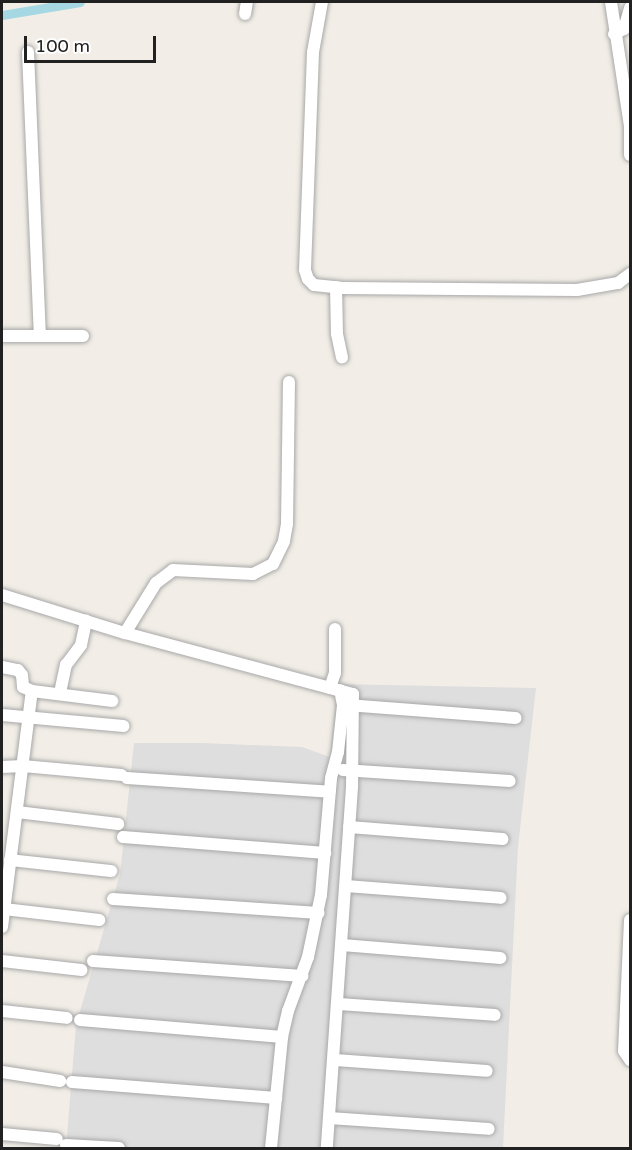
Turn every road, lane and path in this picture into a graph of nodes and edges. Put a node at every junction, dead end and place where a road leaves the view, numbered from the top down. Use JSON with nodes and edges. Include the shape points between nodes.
{"nodes":[{"id":1,"x":322,"y":2,"type":"edge"},
{"id":2,"x":611,"y":2,"type":"edge"},
{"id":3,"x":630,"y":8,"type":"edge"},
{"id":4,"x":614,"y":34,"type":"junction"},
{"id":5,"x":28,"y":52,"type":"dead end"},
{"id":6,"x":630,"y":155,"type":"edge"},
{"id":7,"x":630,"y":274,"type":"edge"},
{"id":8,"x":336,"y":287,"type":"junction"},
{"id":9,"x":2,"y":336,"type":"edge"},
{"id":10,"x":40,"y":336,"type":"junction"},
{"id":11,"x":83,"y":336,"type":"dead end"},
{"id":12,"x":342,"y":357,"type":"dead end"},
{"id":13,"x":289,"y":382,"type":"dead end"},
{"id":14,"x":2,"y":595,"type":"edge"},
{"id":15,"x":86,"y":621,"type":"junction"},
{"id":16,"x":335,"y":629,"type":"dead end"},
{"id":17,"x":124,"y":633,"type":"junction"},
{"id":18,"x":2,"y":668,"type":"edge"},
{"id":19,"x":61,"y":688,"type":"dead end"},
{"id":20,"x":335,"y":689,"type":"junction"},
{"id":21,"x":32,"y":691,"type":"junction"},
{"id":22,"x":112,"y":701,"type":"dead end"},
{"id":23,"x":349,"y":705,"type":"junction"},
{"id":24,"x":2,"y":715,"type":"edge"},
{"id":25,"x":29,"y":718,"type":"junction"},
{"id":26,"x":516,"y":718,"type":"dead end"},
{"id":27,"x":124,"y":726,"type":"dead end"},
{"id":28,"x":23,"y":766,"type":"junction"},
{"id":29,"x":2,"y":767,"type":"edge"},
{"id":30,"x":334,"y":769,"type":"junction"},
{"id":31,"x":350,"y":771,"type":"junction"},
{"id":32,"x":510,"y":781,"type":"dead end"},
{"id":33,"x":330,"y":792,"type":"junction"},
{"id":34,"x":16,"y":816,"type":"junction"},
{"id":35,"x":2,"y":822,"type":"edge"},
{"id":36,"x":118,"y":824,"type":"dead end"},
{"id":37,"x":349,"y":827,"type":"junction"},
{"id":38,"x":123,"y":837,"type":"dead end"},
{"id":39,"x":503,"y":839,"type":"dead end"},
{"id":40,"x":325,"y":853,"type":"junction"},
{"id":41,"x":10,"y":860,"type":"junction"},
{"id":42,"x":111,"y":871,"type":"dead end"},
{"id":43,"x":5,"y":875,"type":"edge"},
{"id":44,"x":346,"y":886,"type":"junction"},
{"id":45,"x":501,"y":898,"type":"dead end"},
{"id":46,"x":113,"y":899,"type":"dead end"},
{"id":47,"x":4,"y":909,"type":"junction"},
{"id":48,"x":319,"y":913,"type":"junction"},
{"id":49,"x":99,"y":920,"type":"dead end"},
{"id":50,"x":630,"y":920,"type":"edge"},
{"id":51,"x":2,"y":927,"type":"edge"},
{"id":52,"x":342,"y":945,"type":"junction"},
{"id":53,"x":500,"y":958,"type":"dead end"},
{"id":54,"x":93,"y":961,"type":"dead end"},
{"id":55,"x":2,"y":962,"type":"edge"},
{"id":56,"x":81,"y":970,"type":"dead end"},
{"id":57,"x":302,"y":976,"type":"junction"},
{"id":58,"x":339,"y":1004,"type":"junction"},
{"id":59,"x":2,"y":1011,"type":"edge"},
{"id":60,"x":495,"y":1015,"type":"dead end"},
{"id":61,"x":67,"y":1018,"type":"dead end"},
{"id":62,"x":80,"y":1020,"type":"dead end"},
{"id":63,"x":282,"y":1038,"type":"junction"},
{"id":64,"x":630,"y":1059,"type":"edge"},
{"id":65,"x":334,"y":1060,"type":"junction"},
{"id":66,"x":487,"y":1071,"type":"dead end"},
{"id":67,"x":2,"y":1072,"type":"edge"},
{"id":68,"x":276,"y":1098,"type":"junction"},
{"id":69,"x":329,"y":1118,"type":"junction"},
{"id":70,"x":489,"y":1128,"type":"dead end"},
{"id":71,"x":2,"y":1134,"type":"edge"},
{"id":72,"x":119,"y":1149,"type":"edge"},
{"id":73,"x":271,"y":1149,"type":"edge"},
{"id":74,"x":327,"y":1149,"type":"edge"}],
"edges":[{"from":1,"to":8,"type":"street","via":[[313,52],[305,270],[314,285]]},
{"from":2,"to":4,"type":"street"},
{"from":3,"to":4,"type":"street","via":[[624,29]]},
{"from":4,"to":6,"type":"street","via":[[630,126]]},
{"from":5,"to":10,"type":"street"},
{"from":7,"to":8,"type":"street","via":[[618,283],[577,290]]},
{"from":8,"to":12,"type":"street"},
{"from":9,"to":10,"type":"street"},
{"from":10,"to":11,"type":"street"},
{"from":13,"to":17,"type":"street","via":[[287,524],[273,564],[254,573],[172,570],[156,583]]},
{"from":14,"to":15,"type":"street"},
{"from":15,"to":17,"type":"street"},
{"from":15,"to":19,"type":"street","via":[[81,645],[66,665]]},
{"from":16,"to":20,"type":"street"},
{"from":17,"to":20,"type":"street"},
{"from":18,"to":21,"type":"street","via":[[18,670],[23,687]]},
{"from":20,"to":23,"type":"street","via":[[353,694]]},
{"from":21,"to":22,"type":"street"},
{"from":21,"to":25,"type":"street"},
{"from":23,"to":26,"type":"street"},
{"from":23,"to":30,"type":"street"},
{"from":23,"to":31,"type":"street"},
{"from":24,"to":25,"type":"street"},
{"from":25,"to":27,"type":"street"},
{"from":25,"to":28,"type":"street"},
{"from":28,"to":29,"type":"street"},
{"from":28,"to":33,"type":"street"},
{"from":28,"to":34,"type":"street"},
{"from":30,"to":31,"type":"street"},
{"from":30,"to":33,"type":"street"},
{"from":31,"to":32,"type":"street"},
{"from":31,"to":37,"type":"street"},
{"from":33,"to":40,"type":"street"},
{"from":34,"to":35,"type":"street"},
{"from":34,"to":36,"type":"street"},
{"from":34,"to":41,"type":"street"},
{"from":37,"to":39,"type":"street"},
{"from":37,"to":44,"type":"street"},
{"from":38,"to":40,"type":"street"},
{"from":40,"to":48,"type":"street"},
{"from":41,"to":42,"type":"street"},
{"from":41,"to":43,"type":"street"},
{"from":43,"to":47,"type":"street"},
{"from":44,"to":45,"type":"street"},
{"from":44,"to":52,"type":"street"},
{"from":46,"to":48,"type":"street"},
{"from":47,"to":49,"type":"street"},
{"from":47,"to":51,"type":"street"},
{"from":48,"to":57,"type":"street"},
{"from":50,"to":64,"type":"street","via":[[624,1051]]},
{"from":52,"to":53,"type":"street"},
{"from":52,"to":58,"type":"street"},
{"from":54,"to":57,"type":"street"},
{"from":55,"to":56,"type":"street"},
{"from":57,"to":63,"type":"street"},
{"from":58,"to":60,"type":"street"},
{"from":58,"to":65,"type":"street"},
{"from":59,"to":61,"type":"street"},
{"from":62,"to":63,"type":"street"},
{"from":63,"to":68,"type":"street"},
{"from":65,"to":66,"type":"street"},
{"from":65,"to":69,"type":"street"},
{"from":67,"to":68,"type":"street"},
{"from":68,"to":73,"type":"street"},
{"from":69,"to":70,"type":"street"},
{"from":69,"to":74,"type":"street"},
{"from":71,"to":72,"type":"street"}]}
